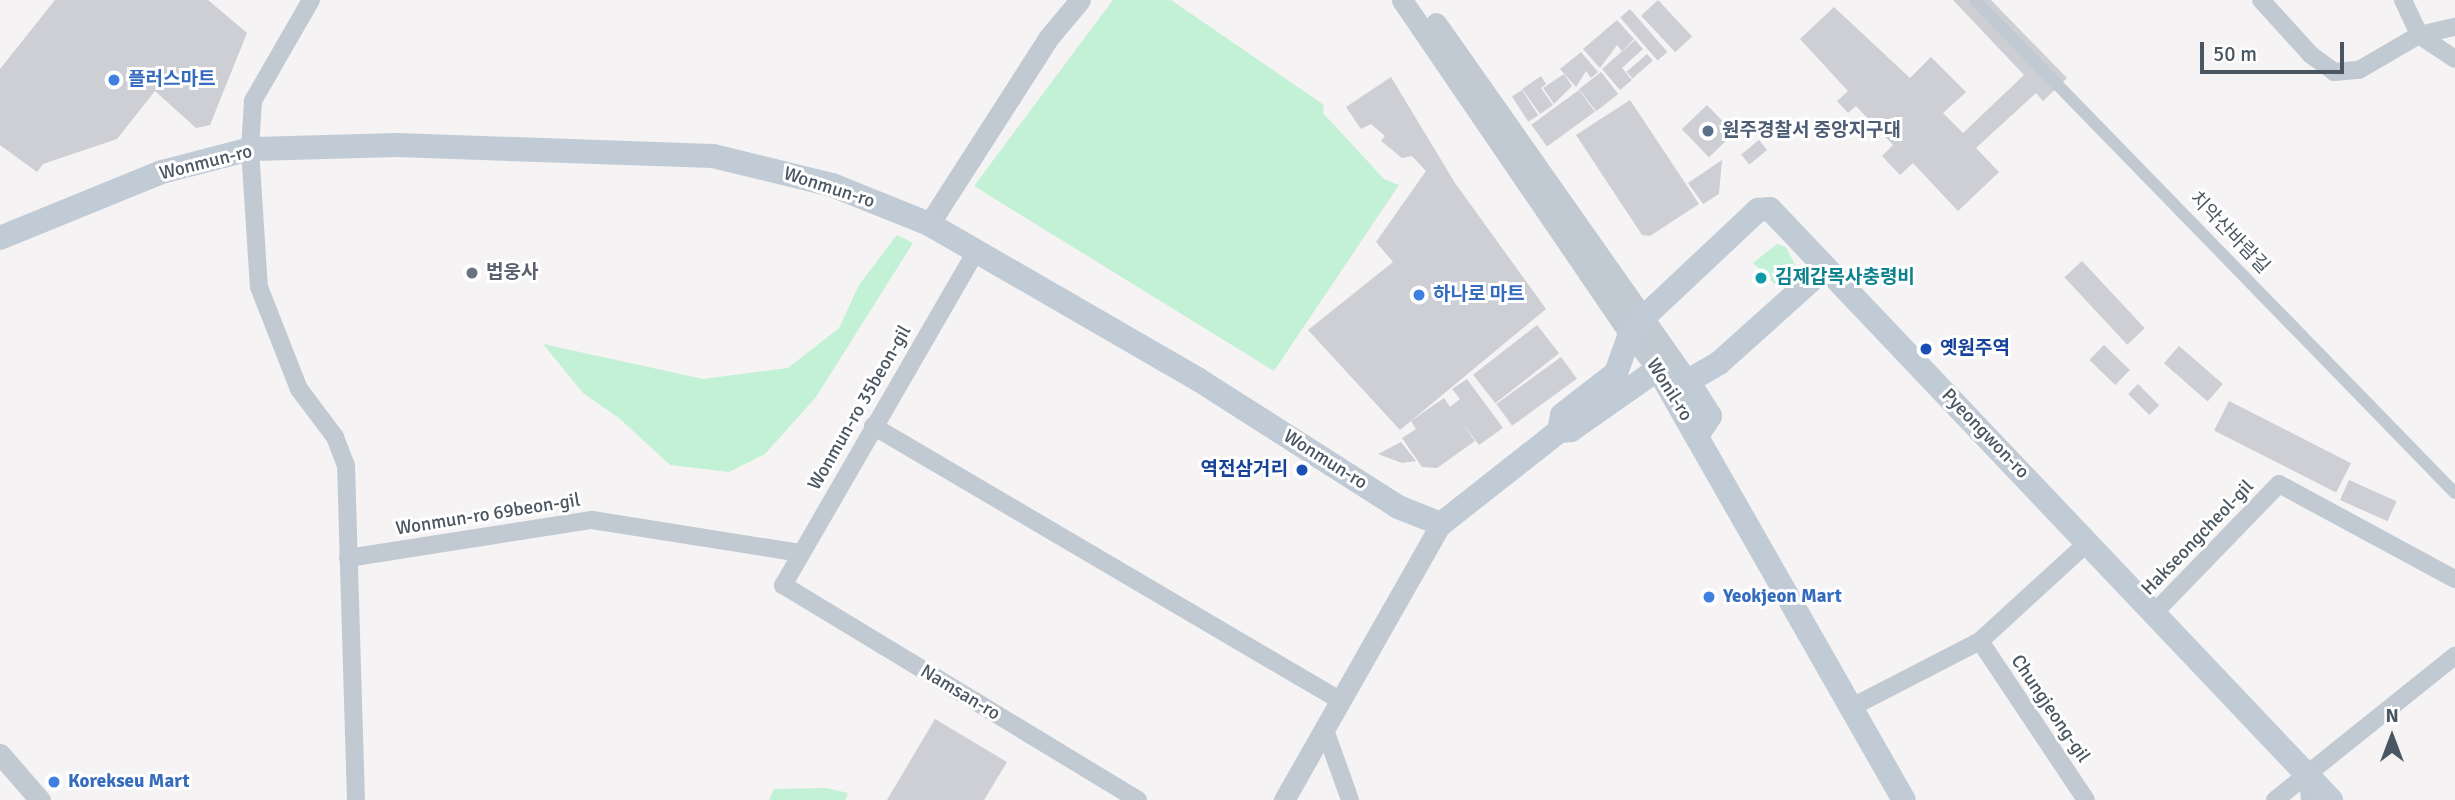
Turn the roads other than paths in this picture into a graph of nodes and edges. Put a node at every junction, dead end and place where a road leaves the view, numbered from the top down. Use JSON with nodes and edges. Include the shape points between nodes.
{"nodes":[{"id":1,"x":311,"y":0,"type":"edge"},
{"id":2,"x":1080,"y":0,"type":"edge"},
{"id":3,"x":1402,"y":0,"type":"edge"},
{"id":4,"x":1420,"y":0,"type":"edge"},
{"id":5,"x":1975,"y":0,"type":"edge"},
{"id":6,"x":2261,"y":0,"type":"edge"},
{"id":7,"x":2403,"y":0,"type":"edge"},
{"id":8,"x":2455,"y":27,"type":"edge"},
{"id":9,"x":2419,"y":35,"type":"junction"},
{"id":10,"x":2455,"y":59,"type":"edge"},
{"id":11,"x":250,"y":149,"type":"junction"},
{"id":12,"x":929,"y":224,"type":"junction"},
{"id":13,"x":0,"y":238,"type":"edge"},
{"id":14,"x":975,"y":253,"type":"junction"},
{"id":15,"x":1825,"y":268,"type":"junction"},
{"id":16,"x":1636,"y":326,"type":"junction"},
{"id":17,"x":1658,"y":369,"type":"junction"},
{"id":18,"x":1688,"y":382,"type":"junction"},
{"id":19,"x":873,"y":426,"type":"junction"},
{"id":20,"x":1559,"y":431,"type":"junction"},
{"id":21,"x":1697,"y":436,"type":"junction"},
{"id":22,"x":2455,"y":493,"type":"edge"},
{"id":23,"x":1441,"y":524,"type":"junction"},
{"id":24,"x":2089,"y":541,"type":"junction"},
{"id":25,"x":800,"y":553,"type":"junction"},
{"id":26,"x":348,"y":558,"type":"junction"},
{"id":27,"x":2455,"y":579,"type":"edge"},
{"id":28,"x":783,"y":585,"type":"joint"},
{"id":29,"x":2153,"y":614,"type":"junction"},
{"id":30,"x":1980,"y":641,"type":"junction"},
{"id":31,"x":2455,"y":656,"type":"edge"},
{"id":32,"x":1341,"y":701,"type":"junction"},
{"id":33,"x":1852,"y":707,"type":"junction"},
{"id":34,"x":1325,"y":730,"type":"junction"},
{"id":35,"x":0,"y":754,"type":"edge"},
{"id":36,"x":2309,"y":789,"type":"edge"},
{"id":37,"x":40,"y":800,"type":"edge"},
{"id":38,"x":356,"y":800,"type":"edge"},
{"id":39,"x":1138,"y":800,"type":"edge"},
{"id":40,"x":1284,"y":800,"type":"edge"},
{"id":41,"x":1350,"y":800,"type":"edge"},
{"id":42,"x":1904,"y":800,"type":"edge"},
{"id":43,"x":2086,"y":800,"type":"edge"},
{"id":44,"x":2276,"y":800,"type":"edge"},
{"id":45,"x":2331,"y":800,"type":"edge"}],
"edges":[{"from":1,"to":11,"type":"street","via":[[253,101]]},
{"from":2,"to":12,"type":"street","via":[[1049,37]]},
{"from":3,"to":16,"type":"street","name":"Wonil-ro"},
{"from":4,"to":16,"type":"street","via":[[1608,271]]},
{"from":5,"to":22,"type":"street","name":"치악산바람길"},
{"from":6,"to":9,"type":"street","via":[[2311,55],[2334,72],[2358,70]]},
{"from":7,"to":9,"type":"street"},
{"from":8,"to":9,"type":"street"},
{"from":9,"to":10,"type":"street"},
{"from":11,"to":12,"type":"main road","name":"Wonmun-ro","via":[[397,145],[713,156],[832,185]]},
{"from":11,"to":13,"type":"main road","name":"Wonmun-ro","via":[[162,172]]},
{"from":11,"to":26,"type":"street","via":[[259,287],[299,390],[335,437],[346,465]]},
{"from":12,"to":14,"type":"main road","name":"Wonmun-ro"},
{"from":14,"to":19,"type":"street","name":"Wonmun-ro 35beon-gil"},
{"from":14,"to":23,"type":"main road","name":"Wonmun-ro","via":[[1199,380],[1398,507]]},
{"from":15,"to":16,"type":"main road","name":"Pyeongwon-ro","via":[[1764,208]]},
{"from":15,"to":18,"type":"main road","via":[[1719,363]]},
{"from":15,"to":24,"type":"main road","name":"Pyeongwon-ro"},
{"from":16,"to":17,"type":"street","name":"Wonil-ro"},
{"from":16,"to":18,"type":"street"},
{"from":16,"to":20,"type":"main road","via":[[1616,373],[1562,415]]},
{"from":17,"to":18,"type":"street"},
{"from":17,"to":20,"type":"main road","via":[[1572,430]]},
{"from":17,"to":21,"type":"main road","name":"Wonil-ro"},
{"from":18,"to":21,"type":"main road","via":[[1710,416]]},
{"from":19,"to":25,"type":"street","name":"Wonmun-ro 35beon-gil"},
{"from":19,"to":32,"type":"street"},
{"from":20,"to":23,"type":"main road"},
{"from":21,"to":33,"type":"main road","name":"Wonil-ro"},
{"from":23,"to":32,"type":"street"},
{"from":24,"to":29,"type":"main road","name":"Pyeongwon-ro"},
{"from":24,"to":30,"type":"street"},
{"from":25,"to":26,"type":"street","name":"Wonmun-ro 69beon-gil","via":[[592,520]]},
{"from":25,"to":28,"type":"street","name":"Wonmun-ro 35beon-gil"},
{"from":26,"to":38,"type":"street"},
{"from":27,"to":29,"type":"street","name":"Hakseongcheol-gil","via":[[2279,484]]},
{"from":28,"to":39,"type":"street","name":"Namsan-ro"},
{"from":29,"to":36,"type":"main road","name":"Pyeongwon-ro"},
{"from":30,"to":33,"type":"street"},
{"from":30,"to":43,"type":"street","name":"Chungjeong-gil"},
{"from":31,"to":36,"type":"street"},
{"from":32,"to":34,"type":"street"},
{"from":33,"to":42,"type":"main road","name":"Wonil-ro"},
{"from":34,"to":40,"type":"street"},
{"from":34,"to":41,"type":"street"},
{"from":35,"to":37,"type":"street"},
{"from":36,"to":44,"type":"street"},
{"from":36,"to":45,"type":"main road","name":"Pyeongwon-ro"}]}
